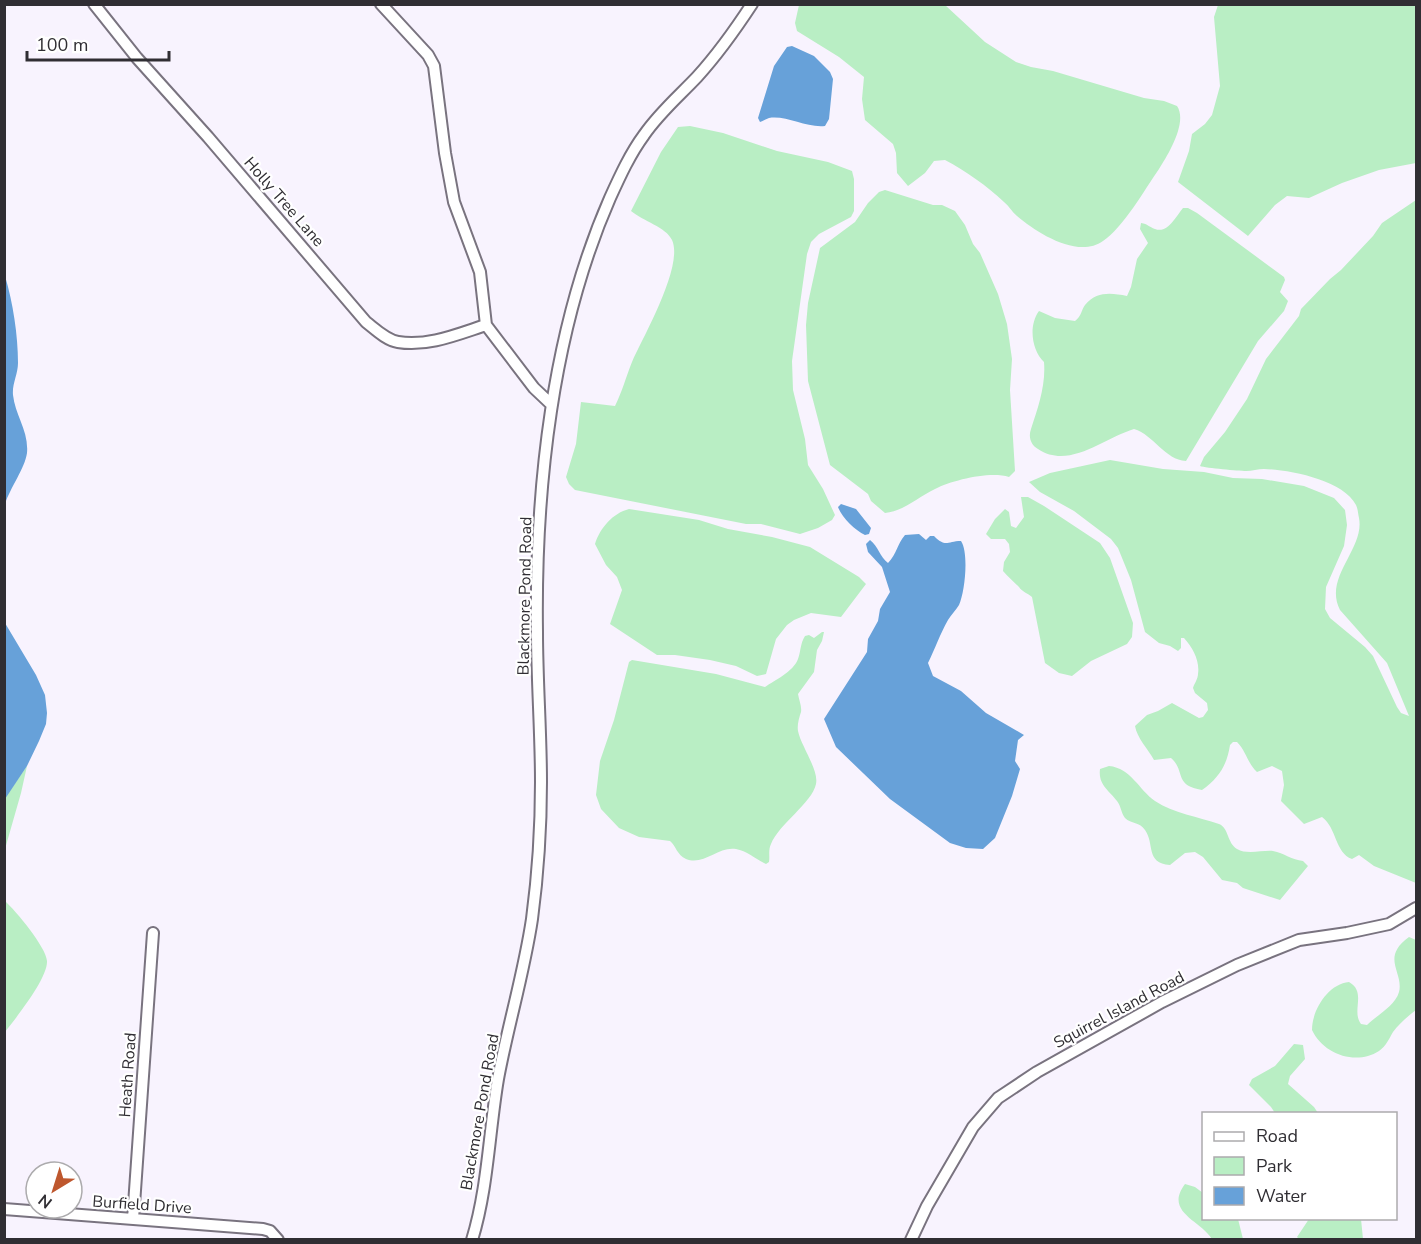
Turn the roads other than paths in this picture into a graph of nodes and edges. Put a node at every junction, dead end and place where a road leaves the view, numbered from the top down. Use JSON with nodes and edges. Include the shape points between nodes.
{"nodes":[{"id":1,"x":381,"y":4,"type":"edge"},
{"id":2,"x":752,"y":4,"type":"edge"},
{"id":3,"x":95,"y":5,"type":"edge"},
{"id":4,"x":486,"y":325,"type":"junction"},
{"id":5,"x":552,"y":405,"type":"junction"},
{"id":6,"x":1416,"y":908,"type":"edge"},
{"id":7,"x":153,"y":933,"type":"dead end"},
{"id":8,"x":4,"y":1209,"type":"edge"},
{"id":9,"x":133,"y":1219,"type":"junction"},
{"id":10,"x":277,"y":1238,"type":"edge"},
{"id":11,"x":472,"y":1239,"type":"edge"},
{"id":12,"x":910,"y":1239,"type":"edge"}],
"edges":[{"from":1,"to":4,"type":"street","via":[[434,66],[452,192],[480,272]]},
{"from":2,"to":5,"type":"street","name":"Blackmore Pond Road","via":[[709,63],[661,112],[632,153],[587,260],[565,333]]},
{"from":3,"to":4,"type":"street","name":"Holly Tree Lane","via":[[347,302],[373,327],[396,342],[430,342]]},
{"from":4,"to":5,"type":"street","via":[[534,388]]},
{"from":5,"to":11,"type":"street","name":"Blackmore Pond Road","via":[[539,556],[539,855],[531,921],[499,1073]]},
{"from":6,"to":12,"type":"street","name":"Squirrel Island Road","via":[[1389,924],[1299,940],[1237,965],[1037,1072],[998,1098],[973,1127]]},
{"from":7,"to":9,"type":"street","name":"Heath Road"},
{"from":8,"to":9,"type":"street","name":"Burfield Drive"},
{"from":9,"to":10,"type":"street","name":"Burfield Drive","via":[[263,1229]]}]}
